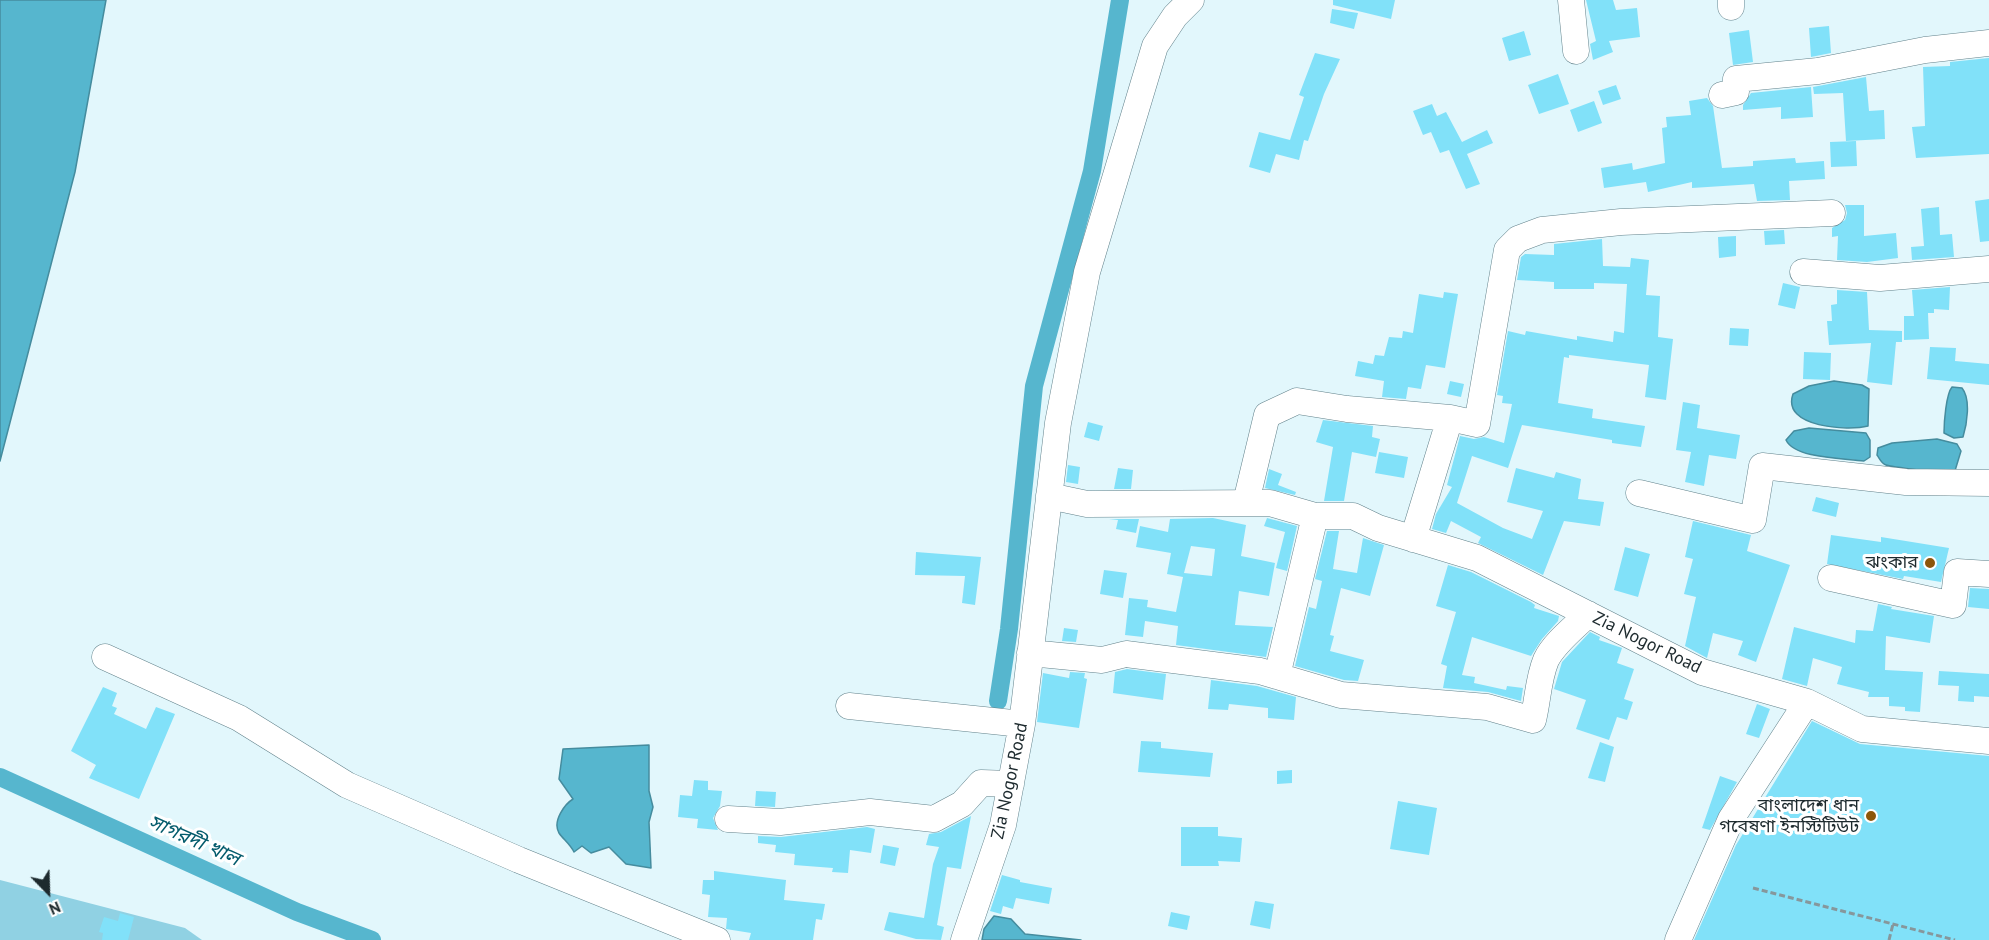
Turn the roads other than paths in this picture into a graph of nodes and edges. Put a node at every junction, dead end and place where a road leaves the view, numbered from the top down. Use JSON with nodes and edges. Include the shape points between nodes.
{"nodes":[{"id":1,"x":1191,"y":0,"type":"edge"},
{"id":2,"x":1571,"y":0,"type":"edge"},
{"id":3,"x":1989,"y":42,"type":"edge"},
{"id":4,"x":1576,"y":51,"type":"dead end"},
{"id":5,"x":1722,"y":95,"type":"dead end"},
{"id":6,"x":1832,"y":213,"type":"dead end"},
{"id":7,"x":1989,"y":269,"type":"edge"},
{"id":8,"x":1803,"y":272,"type":"dead end"},
{"id":9,"x":1450,"y":418,"type":"junction"},
{"id":10,"x":1989,"y":483,"type":"edge"},
{"id":11,"x":1639,"y":493,"type":"dead end"},
{"id":12,"x":1049,"y":496,"type":"junction"},
{"id":13,"x":1246,"y":502,"type":"junction"},
{"id":14,"x":1316,"y":516,"type":"junction"},
{"id":15,"x":1413,"y":539,"type":"junction"},
{"id":16,"x":1989,"y":574,"type":"edge"},
{"id":17,"x":1831,"y":578,"type":"dead end"},
{"id":18,"x":1588,"y":614,"type":"junction"},
{"id":19,"x":1030,"y":653,"type":"junction"},
{"id":20,"x":105,"y":657,"type":"dead end"},
{"id":21,"x":1277,"y":676,"type":"junction"},
{"id":22,"x":1807,"y":702,"type":"junction"},
{"id":23,"x":849,"y":705,"type":"dead end"},
{"id":24,"x":1022,"y":724,"type":"junction"},
{"id":25,"x":1989,"y":741,"type":"edge"},
{"id":26,"x":1011,"y":784,"type":"junction"},
{"id":27,"x":728,"y":819,"type":"dead end"},
{"id":28,"x":717,"y":940,"type":"edge"},
{"id":29,"x":964,"y":940,"type":"edge"},
{"id":30,"x":1678,"y":940,"type":"edge"}],
"edges":[{"from":1,"to":12,"type":"street","name":"Zia Nogor Road","via":[[1155,46],[1090,261],[1058,423]]},
{"from":2,"to":4,"type":"street"},
{"from":3,"to":5,"type":"street","via":[[1818,71],[1736,79],[1736,92]]},
{"from":6,"to":9,"type":"street","via":[[1622,222],[1542,230],[1518,239],[1507,250],[1477,424]]},
{"from":7,"to":8,"type":"street","via":[[1880,278]]},
{"from":9,"to":13,"type":"street","via":[[1347,410],[1298,401],[1267,415]]},
{"from":9,"to":15,"type":"street"},
{"from":10,"to":11,"type":"street","via":[[1906,482],[1762,466],[1753,520]]},
{"from":12,"to":13,"type":"street","name":"Zia Nogor Road","via":[[1087,504]]},
{"from":12,"to":19,"type":"street","name":"Zia Nogor Road"},
{"from":13,"to":14,"type":"street","name":"Zia Nogor Road","via":[[1270,503]]},
{"from":14,"to":15,"type":"street","name":"Zia Nogor Road","via":[[1353,516]]},
{"from":14,"to":21,"type":"street"},
{"from":15,"to":18,"type":"street","name":"Zia Nogor Road","via":[[1477,558]]},
{"from":16,"to":17,"type":"street","via":[[1958,572],[1953,605]]},
{"from":18,"to":21,"type":"street","via":[[1547,658],[1533,720],[1487,707],[1341,695]]},
{"from":18,"to":22,"type":"street","name":"Zia Nogor Road","via":[[1702,672]]},
{"from":19,"to":21,"type":"street","via":[[1102,660],[1126,654]]},
{"from":19,"to":24,"type":"street","name":"Zia Nogor Road"},
{"from":20,"to":28,"type":"street","via":[[239,718],[347,785]]},
{"from":22,"to":25,"type":"street","name":"Zia Nogor Road","via":[[1862,729]]},
{"from":22,"to":30,"type":"street","via":[[1731,819]]},
{"from":23,"to":24,"type":"street"},
{"from":24,"to":26,"type":"street","name":"Zia Nogor Road"},
{"from":26,"to":27,"type":"street","via":[[981,783],[956,808],[934,819],[870,812],[780,822]]},
{"from":26,"to":29,"type":"street","name":"Zia Nogor Road","via":[[1004,825]]}]}
